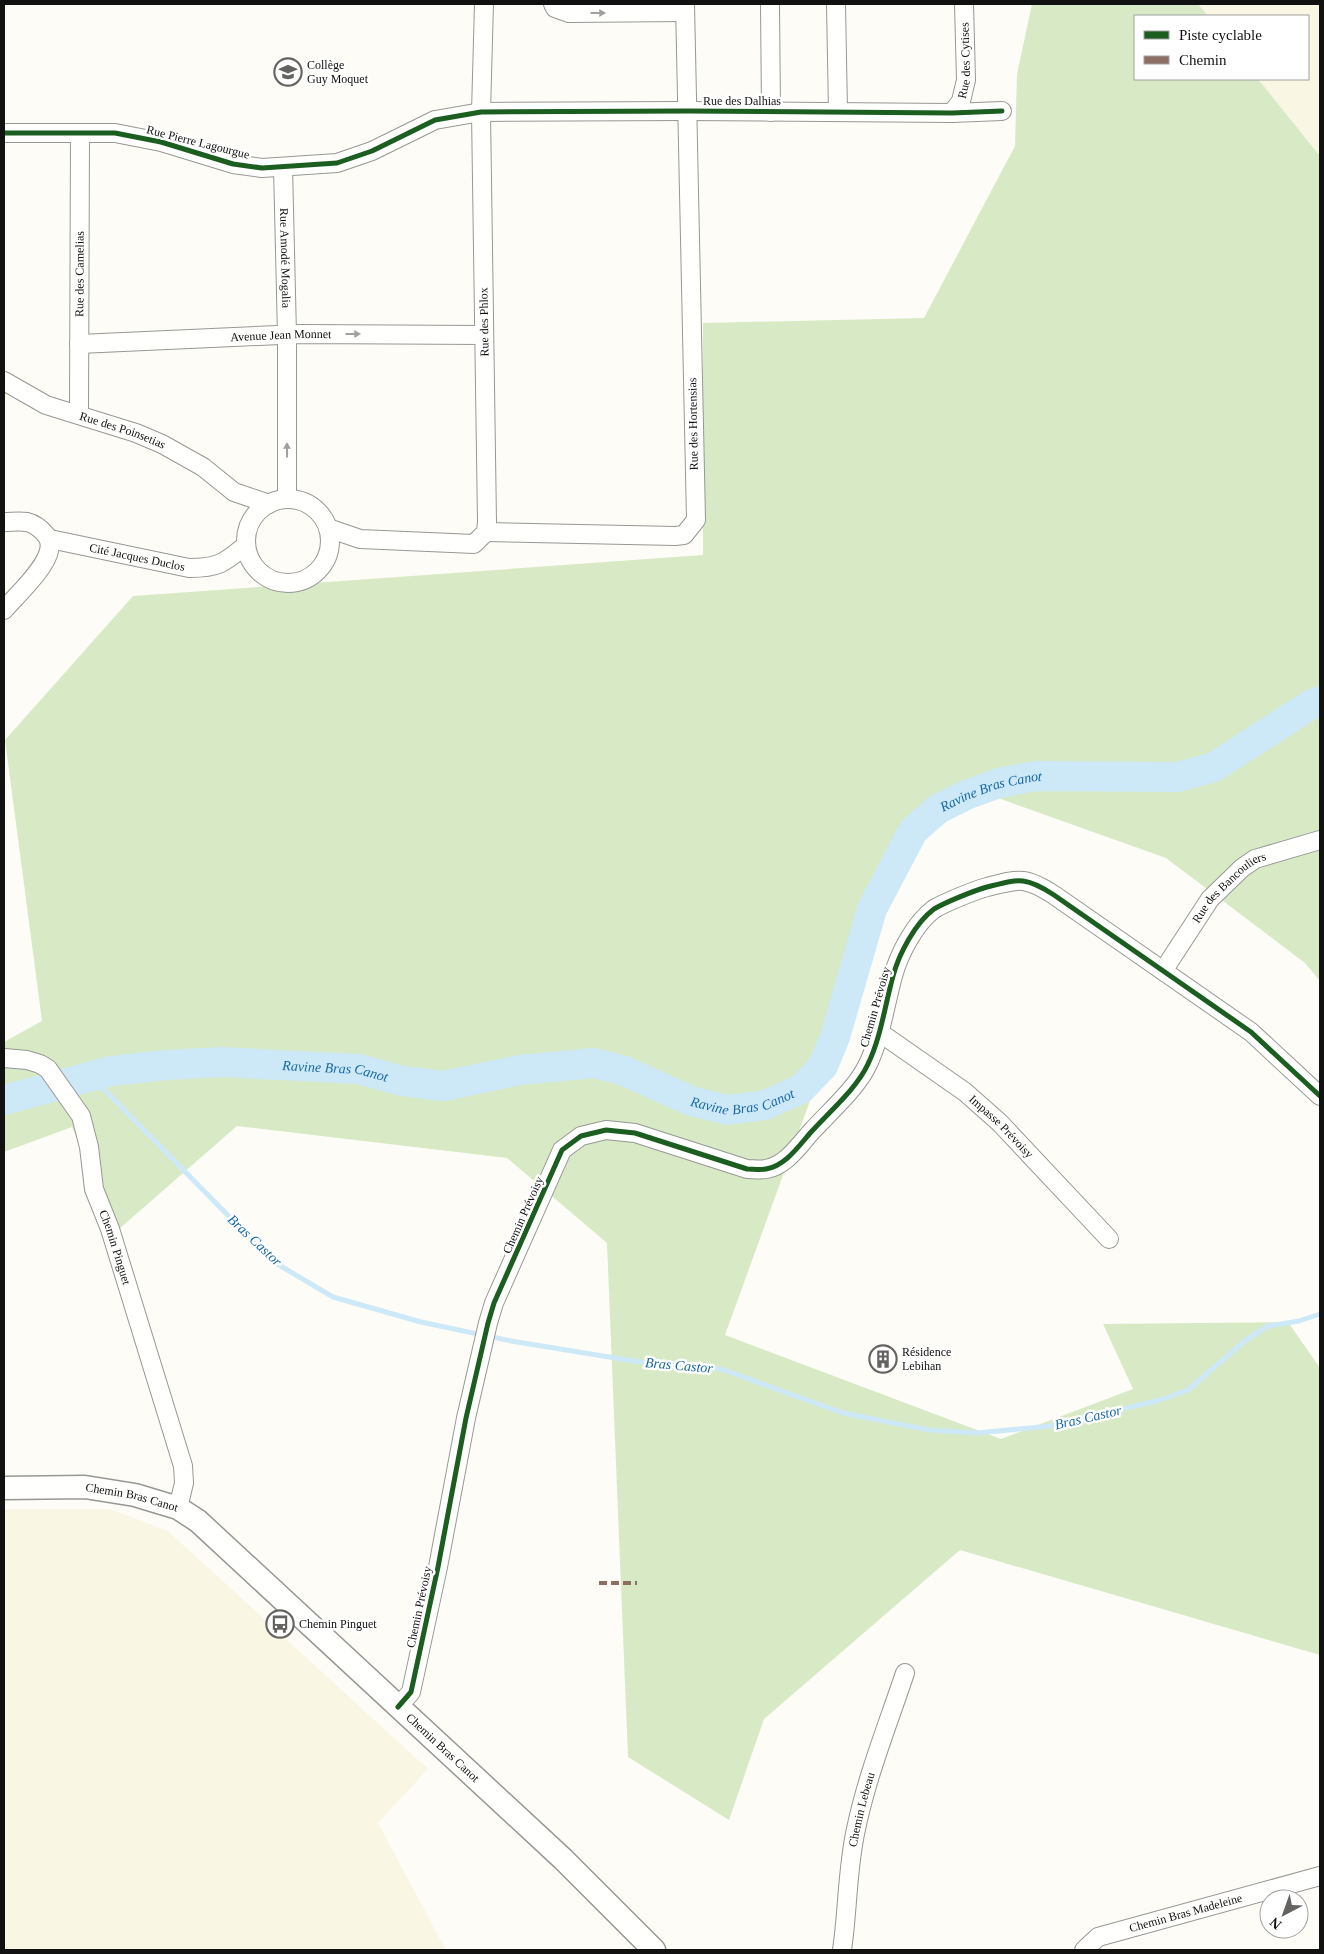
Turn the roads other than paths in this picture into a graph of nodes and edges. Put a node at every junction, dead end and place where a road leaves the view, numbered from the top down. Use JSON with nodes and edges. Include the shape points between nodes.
{"nodes":[{"id":1,"x":484,"y":4,"type":"edge"},
{"id":2,"x":553,"y":4,"type":"edge"},
{"id":3,"x":770,"y":4,"type":"edge"},
{"id":4,"x":836,"y":4,"type":"edge"},
{"id":5,"x":964,"y":4,"type":"edge"},
{"id":6,"x":685,"y":8,"type":"edge"},
{"id":7,"x":687,"y":111,"type":"junction"},
{"id":8,"x":1002,"y":111,"type":"dead end"},
{"id":9,"x":482,"y":112,"type":"junction"},
{"id":10,"x":771,"y":112,"type":"junction"},
{"id":11,"x":838,"y":112,"type":"junction"},
{"id":12,"x":952,"y":113,"type":"junction"},
{"id":13,"x":4,"y":133,"type":"edge"},
{"id":14,"x":80,"y":133,"type":"junction"},
{"id":15,"x":283,"y":167,"type":"junction"},
{"id":16,"x":287,"y":335,"type":"junction"},
{"id":17,"x":484,"y":335,"type":"junction"},
{"id":18,"x":79,"y":344,"type":"junction"},
{"id":19,"x":4,"y":381,"type":"edge"},
{"id":20,"x":79,"y":414,"type":"junction"},
{"id":21,"x":234,"y":492,"type":"junction"},
{"id":22,"x":287,"y":499,"type":"junction"},
{"id":23,"x":269,"y":504,"type":"junction"},
{"id":24,"x":4,"y":522,"type":"edge"},
{"id":25,"x":250,"y":522,"type":"junction"},
{"id":26,"x":328,"y":528,"type":"junction"},
{"id":27,"x":486,"y":532,"type":"junction"},
{"id":28,"x":50,"y":539,"type":"junction"},
{"id":29,"x":360,"y":540,"type":"junction"},
{"id":30,"x":246,"y":545,"type":"junction"},
{"id":31,"x":328,"y":555,"type":"junction"},
{"id":32,"x":223,"y":564,"type":"junction"},
{"id":33,"x":257,"y":568,"type":"junction"},
{"id":34,"x":4,"y":610,"type":"edge"},
{"id":35,"x":1320,"y":840,"type":"edge"},
{"id":36,"x":1163,"y":971,"type":"junction"},
{"id":37,"x":879,"y":1032,"type":"junction"},
{"id":38,"x":4,"y":1058,"type":"edge"},
{"id":39,"x":1320,"y":1096,"type":"edge"},
{"id":40,"x":1109,"y":1239,"type":"dead end"},
{"id":41,"x":4,"y":1488,"type":"edge"},
{"id":42,"x":178,"y":1508,"type":"junction"},
{"id":43,"x":905,"y":1673,"type":"dead end"},
{"id":44,"x":398,"y":1707,"type":"junction"},
{"id":45,"x":1320,"y":1876,"type":"edge"},
{"id":46,"x":654,"y":1950,"type":"edge"},
{"id":47,"x":842,"y":1950,"type":"edge"},
{"id":48,"x":1084,"y":1950,"type":"edge"}],
"edges":[{"from":1,"to":9,"type":"street","name":"Rue des Phlox"},
{"from":2,"to":6,"type":"street","name":"Rue des Dalhias","one_way":true,"via":[[555,8],[569,13]]},
{"from":3,"to":10,"type":"street"},
{"from":4,"to":11,"type":"street"},
{"from":5,"to":12,"type":"street","name":"Rue des Cytises","via":[[966,80],[961,101]]},
{"from":6,"to":7,"type":"street","name":"Rue des Dalhias"},
{"from":7,"to":9,"type":"street","name":"Rue des Dalhias"},
{"from":7,"to":10,"type":"street","name":"Rue des Dalhias"},
{"from":7,"to":27,"type":"street","name":"Rue des Hortensias","via":[[696,520],[684,535]]},
{"from":8,"to":12,"type":"street","name":"Rue des Dalhias"},
{"from":9,"to":15,"type":"street","name":"Rue Pierre Lagourgue","via":[[435,120],[372,151],[337,163]]},
{"from":9,"to":17,"type":"street","name":"Rue des Phlox"},
{"from":10,"to":11,"type":"street","name":"Rue des Dalhias"},
{"from":11,"to":12,"type":"street","name":"Rue des Dalhias"},
{"from":13,"to":14,"type":"street","name":"Rue Pierre Lagourgue"},
{"from":14,"to":15,"type":"street","name":"Rue Pierre Lagourgue","via":[[115,132],[233,164]]},
{"from":14,"to":18,"type":"street","name":"Rue des Camelias"},
{"from":15,"to":16,"type":"street","name":"Rue Amodé Mogalia"},
{"from":16,"to":17,"type":"street","name":"Avenue Jean Monnet","one_way":true},
{"from":16,"to":18,"type":"street","name":"Avenue Jean Monnet"},
{"from":22,"to":16,"type":"street","name":"Rue Amodé Mogalia","one_way":true},
{"from":17,"to":27,"type":"street","name":"Rue des Phlox"},
{"from":18,"to":20,"type":"street","name":"Rue des Camelias"},
{"from":19,"to":20,"type":"street","name":"Rue des Poinsetias","via":[[46,405]]},
{"from":20,"to":21,"type":"street","name":"Rue des Poinsetias","via":[[162,444],[203,467]]},
{"from":21,"to":23,"type":"street","name":"Rue des Poinsetias"},
{"from":21,"to":25,"type":"street","name":"Rue des Poinsetias"},
{"from":22,"to":23,"type":"street"},
{"from":22,"to":26,"type":"street","via":[[312,507],[324,518]]},
{"from":23,"to":25,"type":"street"},
{"from":24,"to":28,"type":"street","name":"Cité Jacques Duclos","via":[[28,522],[41,528]]},
{"from":25,"to":30,"type":"street"},
{"from":26,"to":29,"type":"street"},
{"from":26,"to":31,"type":"street"},
{"from":27,"to":29,"type":"street","via":[[474,544]]},
{"from":28,"to":32,"type":"street","name":"Cité Jacques Duclos","via":[[189,568]]},
{"from":28,"to":34,"type":"street","via":[[51,550],[46,562]]},
{"from":29,"to":31,"type":"street"},
{"from":30,"to":32,"type":"street"},
{"from":30,"to":33,"type":"street"},
{"from":31,"to":33,"type":"street","via":[[315,573],[296,582],[275,580]]},
{"from":32,"to":33,"type":"street","name":"Cité Jacques Duclos"},
{"from":35,"to":36,"type":"street","name":"Rue des Bancouliers","via":[[1255,858],[1242,868],[1210,899]]},
{"from":36,"to":37,"type":"street","name":"Chemin Prévoisy","via":[[1036,883],[1016,880],[978,890],[934,910],[922,923],[901,956]]},
{"from":36,"to":39,"type":"street","name":"Chemin Prévoisy","via":[[1251,1032]]},
{"from":37,"to":40,"type":"street","name":"Impasse Prévoisy","via":[[965,1092],[1000,1123]]},
{"from":37,"to":44,"type":"street","name":"Chemin Prévoisy","via":[[868,1064],[855,1083],[777,1165],[766,1169],[747,1169],[635,1133],[606,1130],[581,1136],[562,1150],[488,1322],[411,1692]]},
{"from":38,"to":42,"type":"street","name":"Chemin Pinguet","via":[[26,1060],[48,1069],[80,1116],[89,1147],[94,1189],[110,1229],[183,1466],[183,1490]]},
{"from":41,"to":42,"type":"street","name":"Chemin Bras Canot","via":[[85,1487],[135,1494]]},
{"from":42,"to":44,"type":"street","name":"Chemin Bras Canot","via":[[210,1532]]},
{"from":43,"to":47,"type":"street","name":"Chemin Lebeau","via":[[855,1831]]},
{"from":44,"to":46,"type":"street","name":"Chemin Bras Canot","via":[[563,1860]]},
{"from":45,"to":48,"type":"street","name":"Chemin Bras Madeleine","via":[[1098,1937]]}]}
